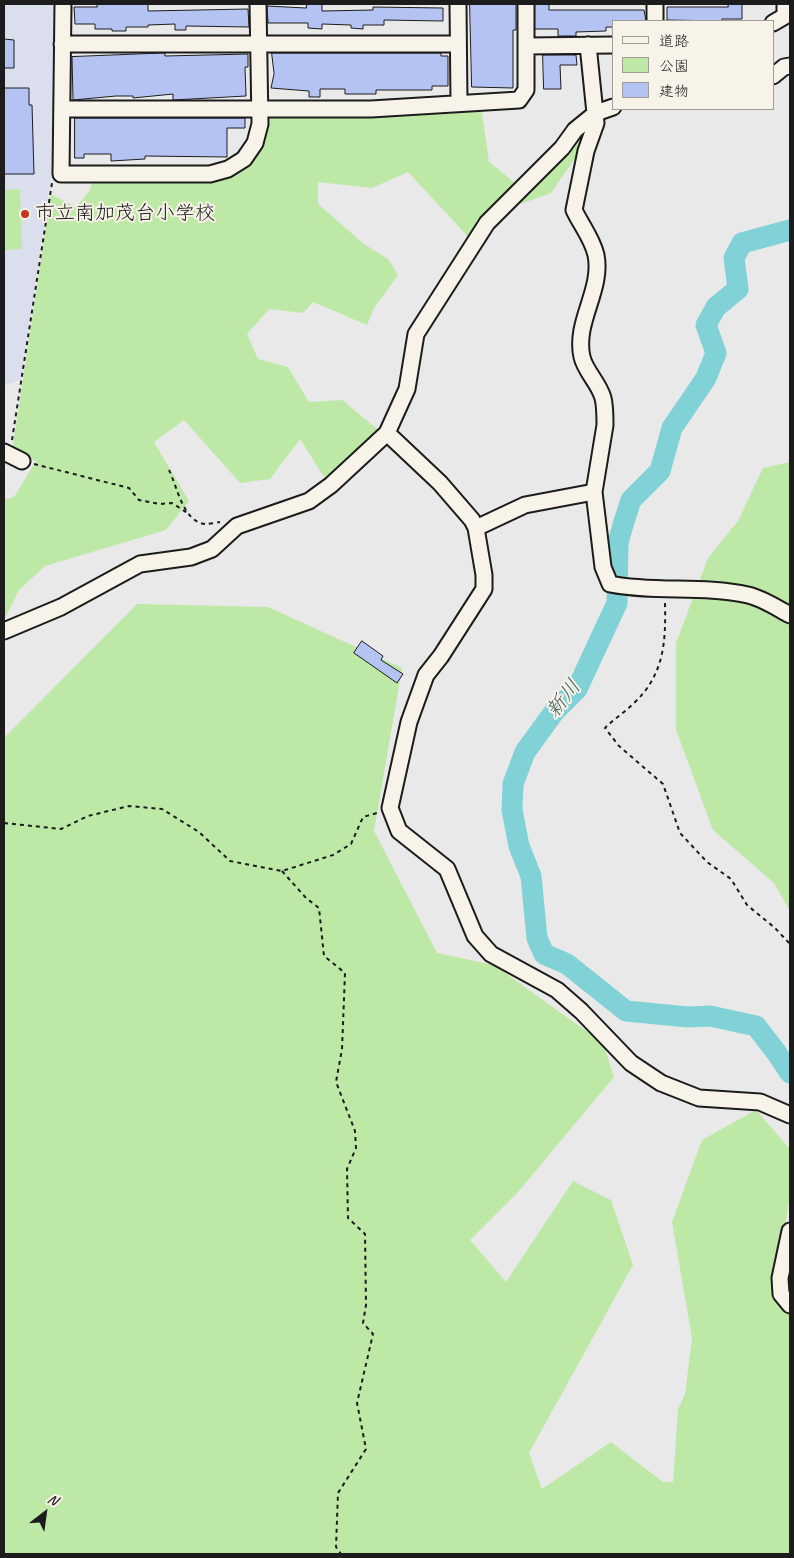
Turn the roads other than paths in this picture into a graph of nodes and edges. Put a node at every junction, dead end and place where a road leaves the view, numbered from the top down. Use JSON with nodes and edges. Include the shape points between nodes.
{"nodes":[{"id":1,"x":63,"y":4,"type":"edge"},
{"id":2,"x":258,"y":4,"type":"edge"},
{"id":3,"x":458,"y":4,"type":"edge"},
{"id":4,"x":526,"y":4,"type":"edge"},
{"id":5,"x":655,"y":4,"type":"edge"},
{"id":6,"x":785,"y":4,"type":"edge"},
{"id":7,"x":655,"y":20,"type":"edge"},
{"id":8,"x":774,"y":22,"type":"edge"},
{"id":9,"x":62,"y":44,"type":"junction"},
{"id":10,"x":258,"y":44,"type":"junction"},
{"id":11,"x":458,"y":44,"type":"junction"},
{"id":12,"x":588,"y":45,"type":"junction"},
{"id":13,"x":612,"y":45,"type":"edge"},
{"id":14,"x":526,"y":46,"type":"junction"},
{"id":15,"x":790,"y":66,"type":"edge"},
{"id":16,"x":774,"y":75,"type":"edge"},
{"id":17,"x":459,"y":102,"type":"junction"},
{"id":18,"x":612,"y":107,"type":"edge"},
{"id":19,"x":63,"y":109,"type":"junction"},
{"id":20,"x":261,"y":109,"type":"junction"},
{"id":21,"x":596,"y":113,"type":"junction"},
{"id":22,"x":387,"y":433,"type":"junction"},
{"id":23,"x":594,"y":492,"type":"junction"},
{"id":24,"x":476,"y":528,"type":"junction"},
{"id":25,"x":790,"y":615,"type":"edge"},
{"id":26,"x":4,"y":631,"type":"edge"},
{"id":27,"x":790,"y":1115,"type":"edge"},
{"id":28,"x":790,"y":1232,"type":"edge"},
{"id":29,"x":790,"y":1306,"type":"edge"}],
"edges":[{"from":1,"to":9,"type":"street"},
{"from":2,"to":10,"type":"street"},
{"from":3,"to":11,"type":"street"},
{"from":4,"to":14,"type":"street"},
{"from":5,"to":7,"type":"street"},
{"from":6,"to":8,"type":"street","via":[[785,16]]},
{"from":9,"to":10,"type":"street"},
{"from":9,"to":19,"type":"street"},
{"from":10,"to":11,"type":"street"},
{"from":10,"to":20,"type":"street"},
{"from":11,"to":17,"type":"street"},
{"from":12,"to":13,"type":"street"},
{"from":12,"to":14,"type":"street"},
{"from":12,"to":21,"type":"street"},
{"from":14,"to":17,"type":"street","via":[[526,90],[519,100]]},
{"from":15,"to":16,"type":"street"},
{"from":17,"to":20,"type":"street","via":[[371,109]]},
{"from":18,"to":21,"type":"street"},
{"from":19,"to":20,"type":"street"},
{"from":19,"to":20,"type":"street","via":[[61,174],[219,172],[250,152],[258,134]]},
{"from":21,"to":22,"type":"street","via":[[575,130],[562,148],[486,223],[416,334],[407,389]]},
{"from":21,"to":23,"type":"street","via":[[574,210],[596,256],[594,288],[580,335],[582,357],[602,397],[605,414]]},
{"from":22,"to":24,"type":"street","via":[[445,489]]},
{"from":22,"to":26,"type":"street","via":[[308,501],[237,526],[212,549],[191,557],[140,564],[62,607]]},
{"from":23,"to":24,"type":"street","via":[[525,505]]},
{"from":23,"to":25,"type":"street","via":[[603,567],[610,584],[750,595]]},
{"from":24,"to":27,"type":"street","via":[[484,589],[426,675],[408,722],[390,808],[399,831],[447,868],[475,936],[491,954],[557,990],[631,1062],[661,1083],[699,1098],[760,1102]]},
{"from":28,"to":29,"type":"street","via":[[780,1278],[781,1294]]}]}
